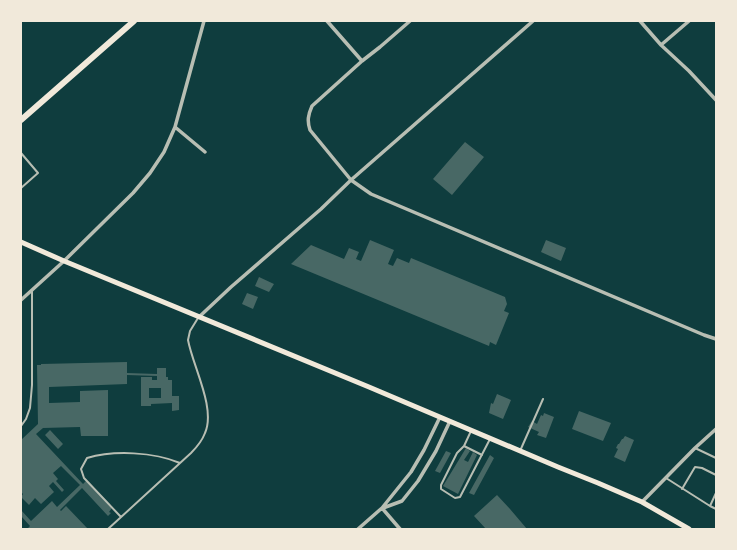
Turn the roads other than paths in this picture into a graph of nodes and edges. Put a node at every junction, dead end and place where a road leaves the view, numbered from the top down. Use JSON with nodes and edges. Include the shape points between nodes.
{"nodes":[{"id":1,"x":134,"y":21,"type":"edge"},
{"id":2,"x":204,"y":21,"type":"edge"},
{"id":3,"x":327,"y":21,"type":"edge"},
{"id":4,"x":410,"y":21,"type":"edge"},
{"id":5,"x":532,"y":21,"type":"edge"},
{"id":6,"x":640,"y":21,"type":"edge"},
{"id":7,"x":689,"y":21,"type":"edge"},
{"id":8,"x":661,"y":45,"type":"junction"},
{"id":9,"x":362,"y":61,"type":"junction"},
{"id":10,"x":716,"y":100,"type":"edge"},
{"id":11,"x":21,"y":120,"type":"edge"},
{"id":12,"x":175,"y":127,"type":"junction"},
{"id":13,"x":205,"y":152,"type":"dead end"},
{"id":14,"x":21,"y":153,"type":"edge"},
{"id":15,"x":351,"y":180,"type":"junction"},
{"id":16,"x":21,"y":188,"type":"edge"},
{"id":17,"x":21,"y":242,"type":"edge"},
{"id":18,"x":64,"y":261,"type":"junction"},
{"id":19,"x":32,"y":291,"type":"junction"},
{"id":20,"x":21,"y":300,"type":"edge"},
{"id":21,"x":199,"y":317,"type":"junction"},
{"id":22,"x":716,"y":339,"type":"edge"},
{"id":23,"x":542,"y":399,"type":"dead end"},
{"id":24,"x":440,"y":417,"type":"junction"},
{"id":25,"x":450,"y":421,"type":"junction"},
{"id":26,"x":21,"y":426,"type":"edge"},
{"id":27,"x":716,"y":429,"type":"edge"},
{"id":28,"x":471,"y":430,"type":"junction"},
{"id":29,"x":490,"y":438,"type":"junction"},
{"id":30,"x":464,"y":446,"type":"junction"},
{"id":31,"x":695,"y":448,"type":"junction"},
{"id":32,"x":520,"y":451,"type":"junction"},
{"id":33,"x":482,"y":455,"type":"junction"},
{"id":34,"x":716,"y":458,"type":"edge"},
{"id":35,"x":180,"y":463,"type":"junction"},
{"id":36,"x":716,"y":475,"type":"edge"},
{"id":37,"x":666,"y":478,"type":"junction"},
{"id":38,"x":682,"y":489,"type":"junction"},
{"id":39,"x":716,"y":493,"type":"edge"},
{"id":40,"x":642,"y":502,"type":"junction"},
{"id":41,"x":710,"y":506,"type":"junction"},
{"id":42,"x":382,"y":508,"type":"junction"},
{"id":43,"x":716,"y":509,"type":"edge"},
{"id":44,"x":121,"y":517,"type":"junction"},
{"id":45,"x":108,"y":529,"type":"edge"},
{"id":46,"x":358,"y":529,"type":"edge"},
{"id":47,"x":400,"y":529,"type":"edge"},
{"id":48,"x":689,"y":529,"type":"edge"}],
"edges":[{"from":1,"to":11,"type":"main road"},
{"from":2,"to":12,"type":"street"},
{"from":3,"to":9,"type":"street"},
{"from":4,"to":9,"type":"street"},
{"from":5,"to":15,"type":"street"},
{"from":6,"to":8,"type":"street"},
{"from":7,"to":8,"type":"street"},
{"from":8,"to":10,"type":"street"},
{"from":9,"to":15,"type":"street","via":[[312,106],[307,122],[310,130]]},
{"from":12,"to":13,"type":"street"},
{"from":12,"to":18,"type":"street","via":[[164,152],[150,174]]},
{"from":14,"to":16,"type":"lane","via":[[38,173]]},
{"from":15,"to":21,"type":"street"},
{"from":15,"to":22,"type":"street","via":[[371,194]]},
{"from":17,"to":18,"type":"main road"},
{"from":18,"to":19,"type":"street"},
{"from":18,"to":21,"type":"main road"},
{"from":19,"to":20,"type":"street"},
{"from":19,"to":26,"type":"lane","via":[[32,385],[30,408]]},
{"from":21,"to":24,"type":"main road"},
{"from":21,"to":35,"type":"lane","via":[[190,331],[188,340],[208,418],[206,432],[200,443]]},
{"from":23,"to":32,"type":"lane"},
{"from":24,"to":25,"type":"main road"},
{"from":24,"to":42,"type":"street","via":[[411,472]]},
{"from":25,"to":28,"type":"main road"},
{"from":25,"to":42,"type":"street","via":[[436,451],[402,502]]},
{"from":27,"to":31,"type":"street"},
{"from":28,"to":29,"type":"main road"},
{"from":28,"to":30,"type":"lane"},
{"from":29,"to":32,"type":"main road"},
{"from":29,"to":33,"type":"lane"},
{"from":30,"to":33,"type":"lane"},
{"from":30,"to":33,"type":"lane","via":[[457,453],[441,485],[441,489],[455,498],[460,497]]},
{"from":31,"to":34,"type":"lane"},
{"from":31,"to":37,"type":"street"},
{"from":32,"to":40,"type":"main road"},
{"from":35,"to":44,"type":"lane"},
{"from":35,"to":44,"type":"lane","via":[[138,454],[96,455],[87,458],[81,468],[84,478]]},
{"from":36,"to":38,"type":"lane","via":[[695,467]]},
{"from":37,"to":38,"type":"lane"},
{"from":37,"to":40,"type":"street"},
{"from":38,"to":41,"type":"lane"},
{"from":39,"to":41,"type":"lane"},
{"from":40,"to":48,"type":"main road"},
{"from":41,"to":43,"type":"lane"},
{"from":42,"to":46,"type":"street"},
{"from":42,"to":47,"type":"street"},
{"from":44,"to":45,"type":"lane"}]}
